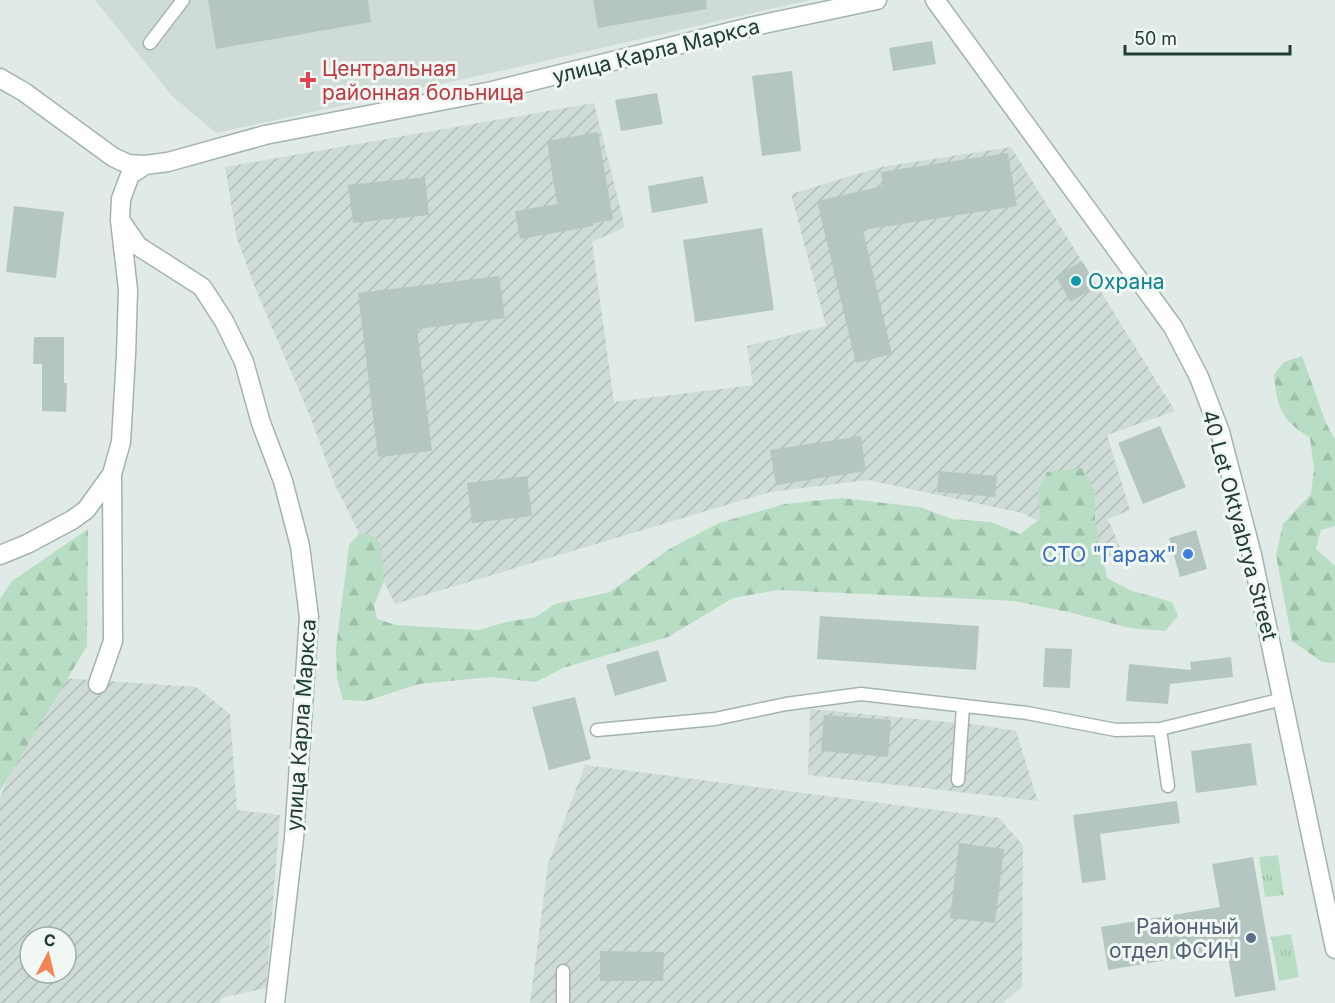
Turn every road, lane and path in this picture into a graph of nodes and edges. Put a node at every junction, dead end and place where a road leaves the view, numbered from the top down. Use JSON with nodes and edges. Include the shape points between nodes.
{"nodes":[{"id":1,"x":183,"y":0,"type":"edge"},
{"id":2,"x":877,"y":0,"type":"edge"},
{"id":3,"x":935,"y":0,"type":"edge"},
{"id":4,"x":150,"y":43,"type":"dead end"},
{"id":5,"x":0,"y":78,"type":"edge"},
{"id":6,"x":145,"y":165,"type":"junction"},
{"id":7,"x":120,"y":220,"type":"junction"},
{"id":8,"x":112,"y":474,"type":"junction"},
{"id":9,"x":0,"y":555,"type":"edge"},
{"id":10,"x":98,"y":684,"type":"dead end"},
{"id":11,"x":1283,"y":699,"type":"junction"},
{"id":12,"x":963,"y":706,"type":"junction"},
{"id":13,"x":1160,"y":729,"type":"junction"},
{"id":14,"x":597,"y":730,"type":"dead end"},
{"id":15,"x":958,"y":780,"type":"dead end"},
{"id":16,"x":1168,"y":786,"type":"dead end"},
{"id":17,"x":1335,"y":949,"type":"edge"},
{"id":18,"x":563,"y":971,"type":"dead end"},
{"id":19,"x":275,"y":1003,"type":"edge"},
{"id":20,"x":563,"y":1003,"type":"edge"}],
"edges":[{"from":1,"to":4,"type":"lane"},
{"from":2,"to":6,"type":"street","name":"улица Карла Маркса","via":[[492,91],[265,135]]},
{"from":3,"to":11,"type":"street","name":"40 Let Oktyabrya Street","via":[[1173,327],[1199,377],[1220,432]]},
{"from":5,"to":6,"type":"street","name":"улица Карла Маркса","via":[[113,157],[128,164]]},
{"from":6,"to":7,"type":"street","via":[[130,175],[121,199]]},
{"from":7,"to":8,"type":"street","via":[[128,290],[126,355],[121,442]]},
{"from":7,"to":19,"type":"street","name":"улица Карла Маркса","via":[[138,246],[202,287],[224,321],[244,362],[261,423],[284,481],[300,546],[309,617],[294,838]]},
{"from":8,"to":9,"type":"street","via":[[86,510]]},
{"from":8,"to":10,"type":"street","via":[[112,641]]},
{"from":11,"to":13,"type":"lane"},
{"from":11,"to":17,"type":"street","name":"40 Let Oktyabrya Street"},
{"from":12,"to":13,"type":"lane","via":[[1116,730]]},
{"from":12,"to":14,"type":"lane","via":[[861,694],[715,719]]},
{"from":12,"to":15,"type":"lane"},
{"from":13,"to":16,"type":"lane"},
{"from":18,"to":20,"type":"lane"}]}
